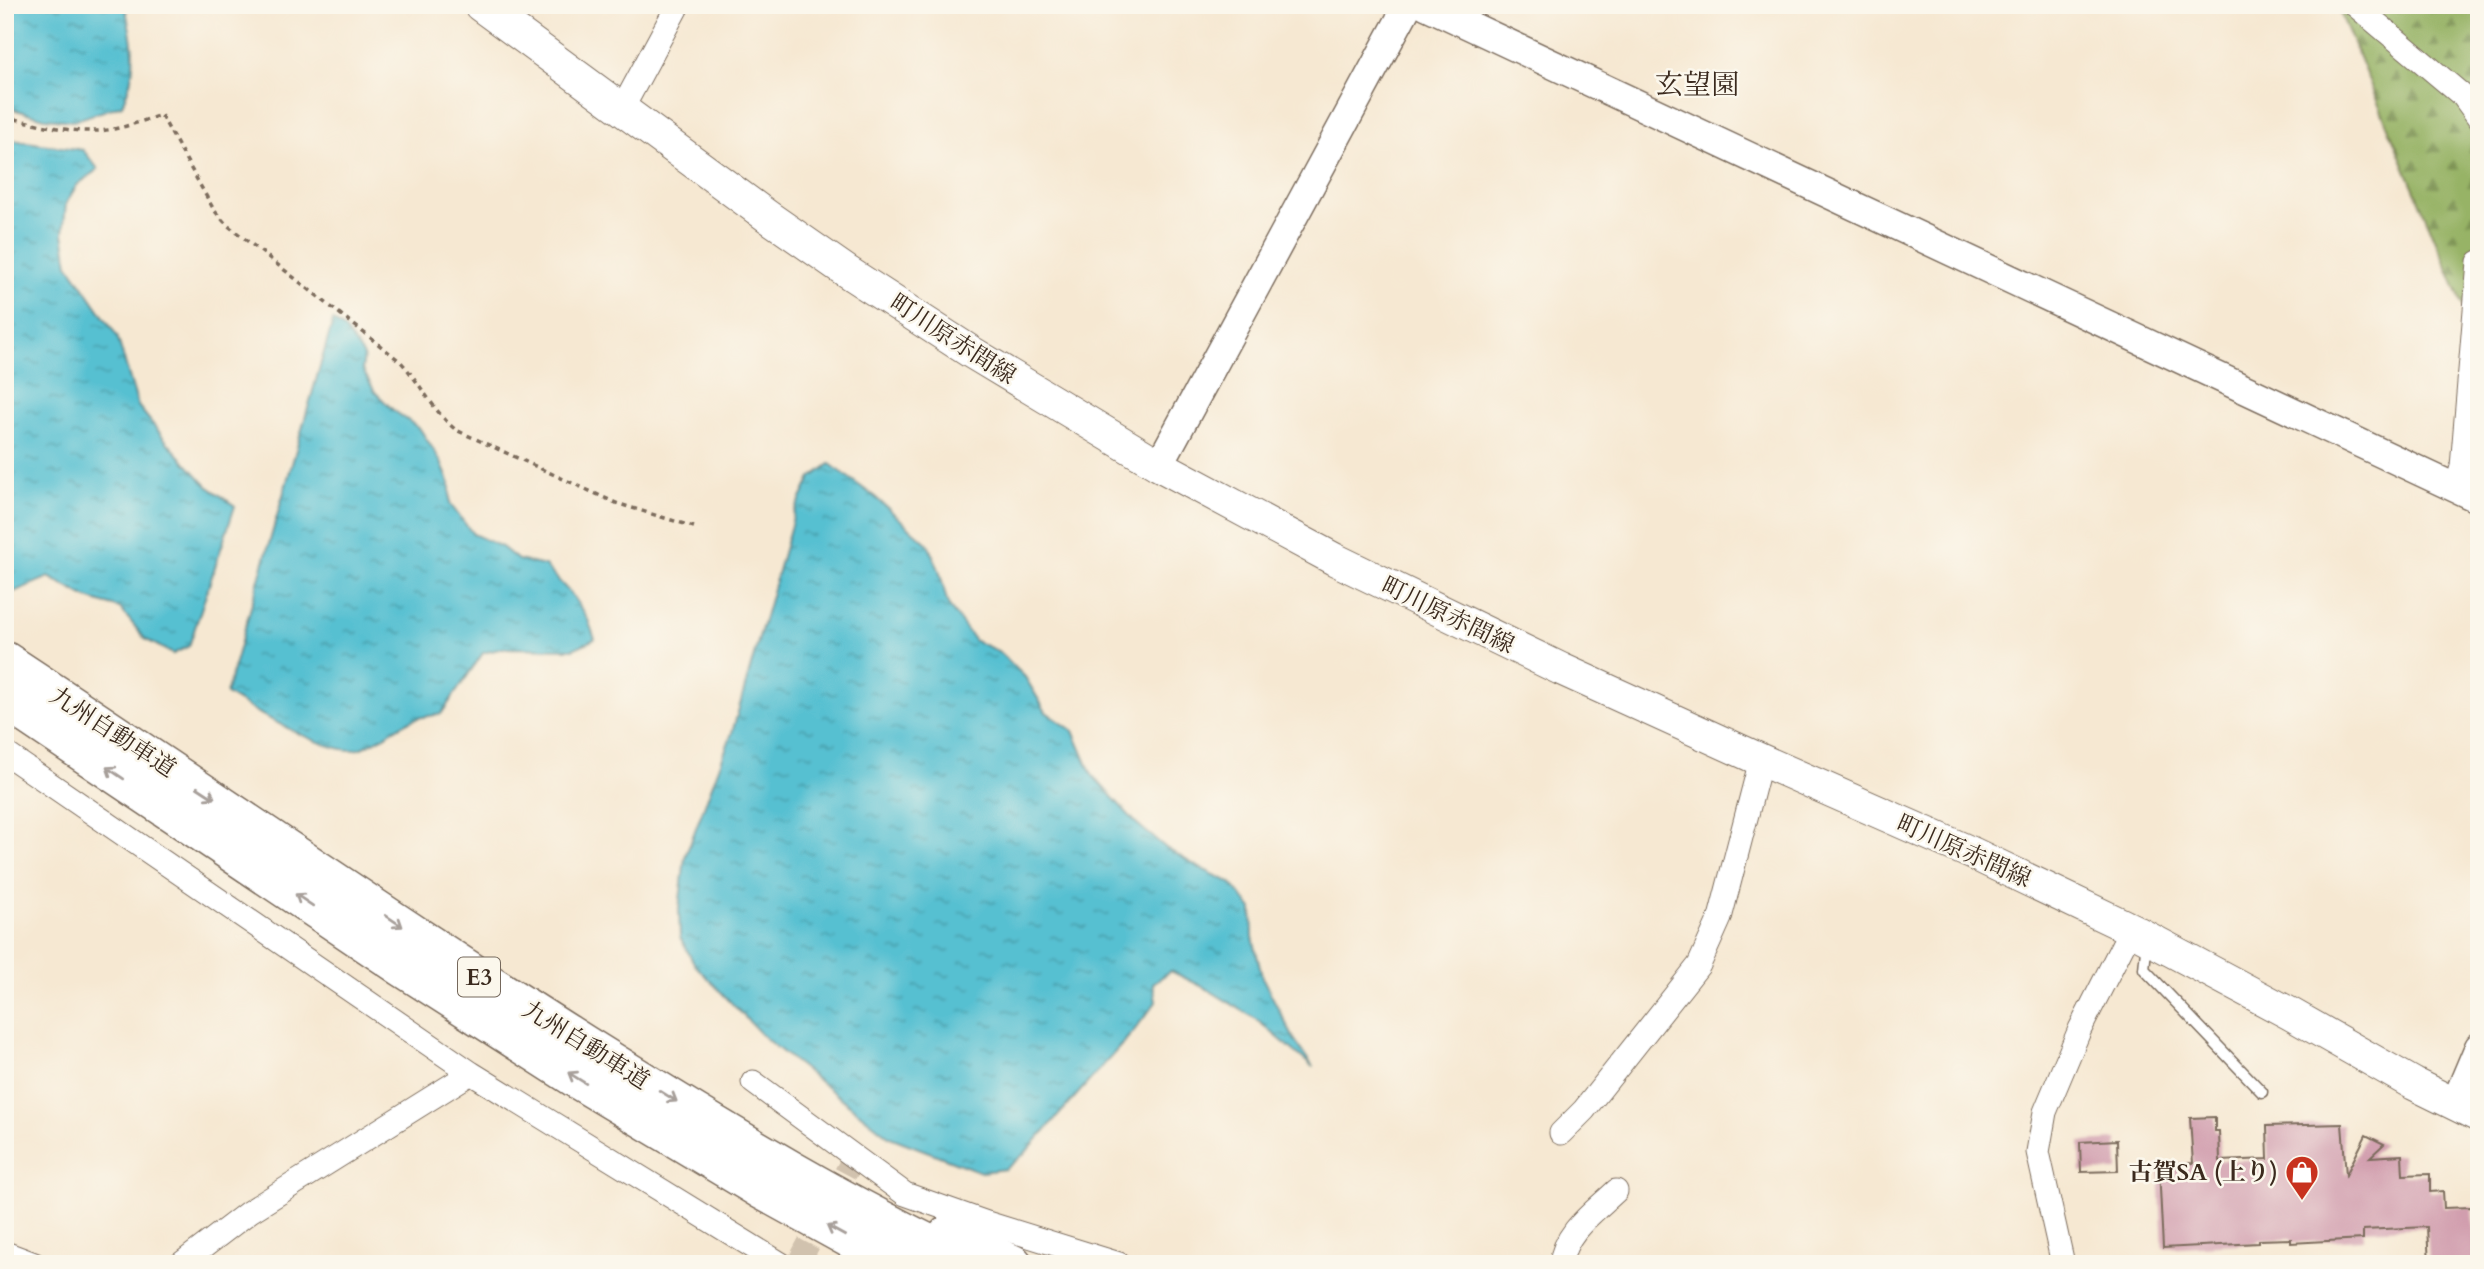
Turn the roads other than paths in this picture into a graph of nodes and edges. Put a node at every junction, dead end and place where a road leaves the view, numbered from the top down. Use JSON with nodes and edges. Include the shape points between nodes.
{"nodes":[{"id":1,"x":480,"y":5,"type":"edge"},
{"id":2,"x":695,"y":5,"type":"edge"},
{"id":3,"x":1408,"y":5,"type":"edge"},
{"id":4,"x":1426,"y":5,"type":"edge"},
{"id":5,"x":2355,"y":5,"type":"edge"},
{"id":6,"x":678,"y":6,"type":"edge"},
{"id":7,"x":622,"y":109,"type":"junction"},
{"id":8,"x":2479,"y":118,"type":"edge"},
{"id":9,"x":2479,"y":262,"type":"edge"},
{"id":10,"x":1159,"y":465,"type":"junction"},
{"id":11,"x":2467,"y":493,"type":"edge"},
{"id":12,"x":5,"y":661,"type":"edge"},
{"id":13,"x":5,"y":700,"type":"edge"},
{"id":14,"x":5,"y":752,"type":"edge"},
{"id":15,"x":1761,"y":760,"type":"junction"},
{"id":16,"x":2139,"y":933,"type":"junction"},
{"id":17,"x":2479,"y":1047,"type":"edge"},
{"id":18,"x":471,"y":1073,"type":"junction"},
{"id":19,"x":752,"y":1082,"type":"dead end"},
{"id":20,"x":2262,"y":1092,"type":"dead end"},
{"id":21,"x":2467,"y":1110,"type":"edge"},
{"id":22,"x":1561,"y":1133,"type":"dead end"},
{"id":23,"x":782,"y":1164,"type":"junction"},
{"id":24,"x":1616,"y":1191,"type":"dead end"},
{"id":25,"x":7,"y":1252,"type":"edge"},
{"id":26,"x":34,"y":1264,"type":"edge"},
{"id":27,"x":181,"y":1264,"type":"edge"},
{"id":28,"x":781,"y":1264,"type":"edge"},
{"id":29,"x":896,"y":1264,"type":"edge"},
{"id":30,"x":971,"y":1264,"type":"edge"},
{"id":31,"x":1013,"y":1264,"type":"edge"},
{"id":32,"x":1119,"y":1264,"type":"edge"},
{"id":33,"x":1561,"y":1264,"type":"edge"},
{"id":34,"x":2063,"y":1264,"type":"edge"}],
"edges":[{"from":1,"to":7,"type":"main road","name":"町川原赤間線"},
{"from":2,"to":6,"type":"street"},
{"from":3,"to":10,"type":"street"},
{"from":4,"to":11,"type":"street"},
{"from":5,"to":8,"type":"street","via":[[2463,96]]},
{"from":6,"to":7,"type":"street"},
{"from":7,"to":10,"type":"main road","name":"町川原赤間線","via":[[846,271]]},
{"from":9,"to":11,"type":"street","via":[[2462,467]]},
{"from":10,"to":15,"type":"main road","name":"町川原赤間線","via":[[1414,599]]},
{"from":12,"to":23,"type":"highway","name":"九州自動車道","number":"E3","one_way":true,"via":[[468,970]]},
{"from":29,"to":13,"type":"highway","name":"九州自動車道","number":"E3","one_way":true,"via":[[580,1081]]},
{"from":14,"to":18,"type":"street"},
{"from":15,"to":16,"type":"main road","name":"町川原赤間線"},
{"from":15,"to":22,"type":"street","via":[[1720,918],[1699,965]]},
{"from":16,"to":20,"type":"lane","via":[[2144,969]]},
{"from":16,"to":21,"type":"main road","name":"町川原赤間線"},
{"from":16,"to":34,"type":"street","via":[[2080,1029],[2045,1112],[2038,1152]]},
{"from":17,"to":21,"type":"street"},
{"from":18,"to":27,"type":"street","via":[[249,1212]]},
{"from":18,"to":28,"type":"street"},
{"from":19,"to":32,"type":"street","via":[[905,1194]]},
{"from":23,"to":30,"type":"highway","name":"九州自動車道","number":"E3"},
{"from":23,"to":31,"type":"highway"},
{"from":24,"to":33,"type":"street","via":[[1573,1232],[1562,1251]]},
{"from":25,"to":26,"type":"street"}]}
